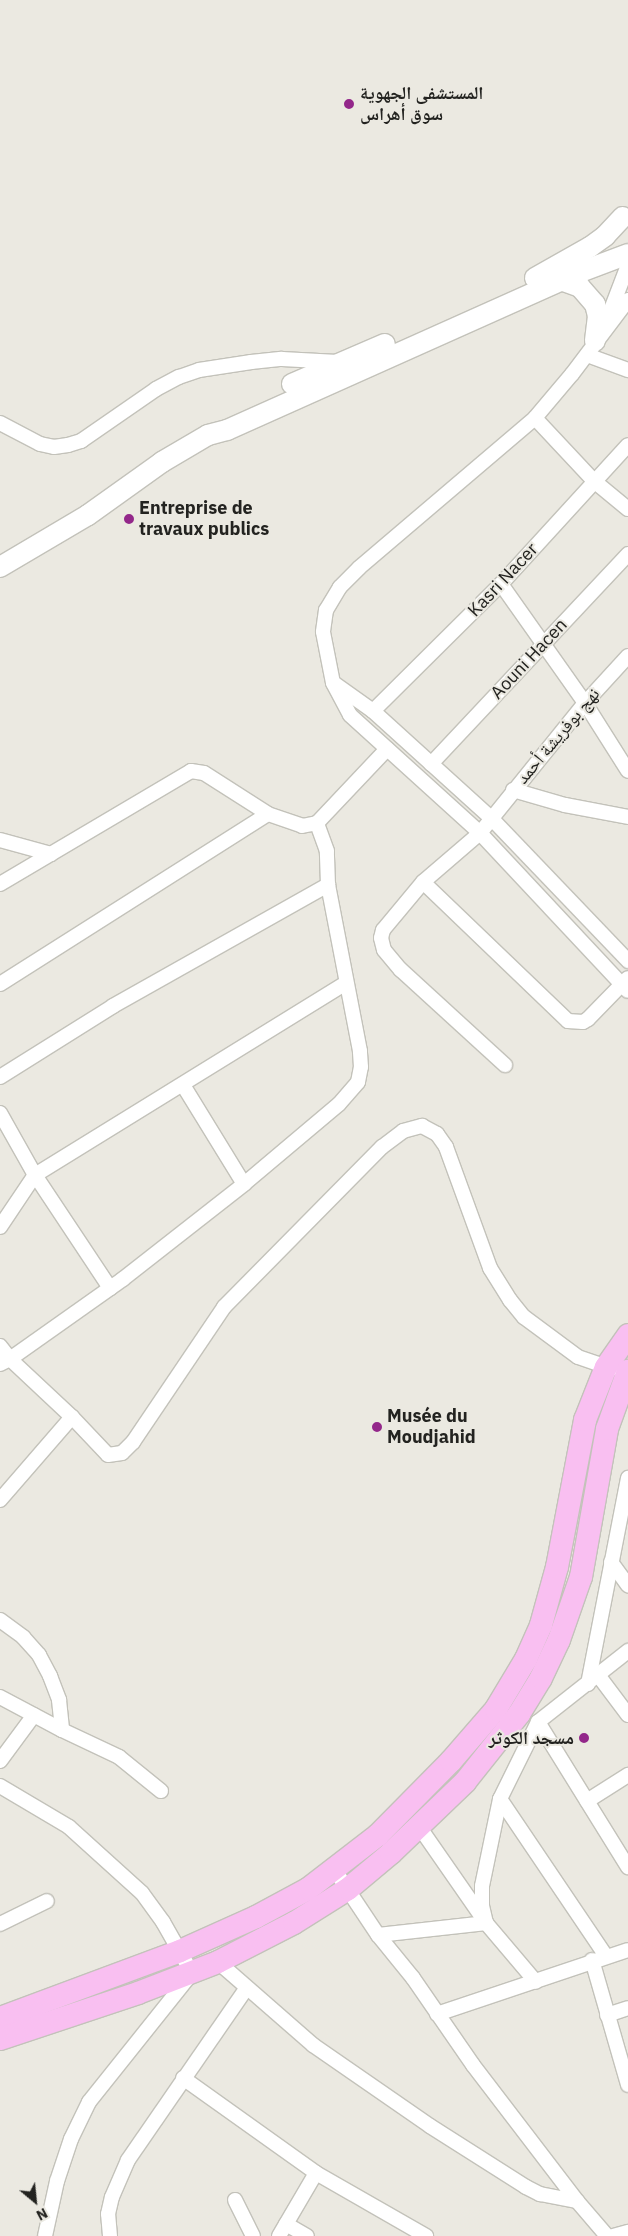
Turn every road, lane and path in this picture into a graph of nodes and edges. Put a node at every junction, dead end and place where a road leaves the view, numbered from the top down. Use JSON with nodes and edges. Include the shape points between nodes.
{"nodes":[{"id":1,"x":625,"y":213,"type":"edge"},
{"id":2,"x":628,"y":253,"type":"edge"},
{"id":3,"x":628,"y":265,"type":"edge"},
{"id":4,"x":561,"y":280,"type":"junction"},
{"id":5,"x":628,"y":300,"type":"edge"},
{"id":6,"x":595,"y":343,"type":"junction"},
{"id":7,"x":346,"y":366,"type":"junction"},
{"id":8,"x":628,"y":370,"type":"edge"},
{"id":9,"x":535,"y":418,"type":"junction"},
{"id":10,"x":0,"y":423,"type":"edge"},
{"id":11,"x":628,"y":445,"type":"edge"},
{"id":12,"x":594,"y":481,"type":"junction"},
{"id":13,"x":628,"y":509,"type":"edge"},
{"id":14,"x":628,"y":554,"type":"edge"},
{"id":15,"x":0,"y":567,"type":"edge"},
{"id":16,"x":501,"y":584,"type":"junction"},
{"id":17,"x":543,"y":644,"type":"junction"},
{"id":18,"x":628,"y":656,"type":"edge"},
{"id":19,"x":333,"y":683,"type":"junction"},
{"id":20,"x":585,"y":703,"type":"junction"},
{"id":21,"x":373,"y":711,"type":"junction"},
{"id":22,"x":387,"y":750,"type":"junction"},
{"id":23,"x":431,"y":764,"type":"junction"},
{"id":24,"x":627,"y":766,"type":"edge"},
{"id":25,"x":513,"y":790,"type":"junction"},
{"id":26,"x":268,"y":814,"type":"junction"},
{"id":27,"x":628,"y":817,"type":"edge"},
{"id":28,"x":492,"y":819,"type":"junction"},
{"id":29,"x":317,"y":823,"type":"junction"},
{"id":30,"x":480,"y":833,"type":"junction"},
{"id":31,"x":0,"y":840,"type":"edge"},
{"id":32,"x":51,"y":854,"type":"junction"},
{"id":33,"x":423,"y":882,"type":"junction"},
{"id":34,"x":0,"y":884,"type":"edge"},
{"id":35,"x":328,"y":885,"type":"junction"},
{"id":36,"x":628,"y":961,"type":"edge"},
{"id":37,"x":346,"y":983,"type":"junction"},
{"id":38,"x":0,"y":984,"type":"edge"},
{"id":39,"x":626,"y":985,"type":"edge"},
{"id":40,"x":505,"y":1065,"type":"dead end"},
{"id":41,"x":0,"y":1077,"type":"edge"},
{"id":42,"x":183,"y":1085,"type":"junction"},
{"id":43,"x":0,"y":1113,"type":"edge"},
{"id":44,"x":34,"y":1175,"type":"junction"},
{"id":45,"x":244,"y":1184,"type":"junction"},
{"id":46,"x":0,"y":1227,"type":"edge"},
{"id":47,"x":110,"y":1288,"type":"junction"},
{"id":48,"x":628,"y":1335,"type":"edge"},
{"id":49,"x":0,"y":1346,"type":"edge"},
{"id":50,"x":5,"y":1361,"type":"edge"},
{"id":51,"x":620,"y":1371,"type":"edge"},
{"id":52,"x":72,"y":1417,"type":"junction"},
{"id":53,"x":628,"y":1478,"type":"edge"},
{"id":54,"x":0,"y":1500,"type":"edge"},
{"id":55,"x":611,"y":1562,"type":"junction"},
{"id":56,"x":628,"y":1585,"type":"edge"},
{"id":57,"x":0,"y":1620,"type":"edge"},
{"id":58,"x":628,"y":1651,"type":"edge"},
{"id":59,"x":593,"y":1680,"type":"junction"},
{"id":60,"x":0,"y":1697,"type":"edge"},
{"id":61,"x":34,"y":1715,"type":"junction"},
{"id":62,"x":628,"y":1715,"type":"edge"},
{"id":63,"x":538,"y":1722,"type":"junction"},
{"id":64,"x":62,"y":1730,"type":"junction"},
{"id":65,"x":0,"y":1761,"type":"edge"},
{"id":66,"x":628,"y":1775,"type":"edge"},
{"id":67,"x":0,"y":1786,"type":"edge"},
{"id":68,"x":161,"y":1791,"type":"dead end"},
{"id":69,"x":500,"y":1799,"type":"junction"},
{"id":70,"x":587,"y":1801,"type":"junction"},
{"id":71,"x":418,"y":1825,"type":"junction"},
{"id":72,"x":628,"y":1867,"type":"edge"},
{"id":73,"x":334,"y":1869,"type":"junction"},
{"id":74,"x":348,"y":1889,"type":"junction"},
{"id":75,"x":47,"y":1901,"type":"dead end"},
{"id":76,"x":486,"y":1923,"type":"junction"},
{"id":77,"x":0,"y":1924,"type":"edge"},
{"id":78,"x":378,"y":1935,"type":"junction"},
{"id":79,"x":628,"y":1950,"type":"edge"},
{"id":80,"x":180,"y":1951,"type":"junction"},
{"id":81,"x":606,"y":1956,"type":"junction"},
{"id":82,"x":592,"y":1960,"type":"junction"},
{"id":83,"x":218,"y":1962,"type":"junction"},
{"id":84,"x":192,"y":1972,"type":"junction"},
{"id":85,"x":536,"y":1982,"type":"junction"},
{"id":86,"x":246,"y":1989,"type":"junction"},
{"id":87,"x":628,"y":2008,"type":"edge"},
{"id":88,"x":438,"y":2014,"type":"junction"},
{"id":89,"x":607,"y":2015,"type":"junction"},
{"id":90,"x":0,"y":2018,"type":"edge"},
{"id":91,"x":0,"y":2038,"type":"edge"},
{"id":92,"x":183,"y":2078,"type":"junction"},
{"id":93,"x":628,"y":2085,"type":"edge"},
{"id":94,"x":316,"y":2173,"type":"junction"},
{"id":95,"x":235,"y":2200,"type":"dead end"},
{"id":96,"x":577,"y":2201,"type":"junction"},
{"id":97,"x":286,"y":2224,"type":"junction"},
{"id":98,"x":628,"y":2232,"type":"edge"},
{"id":99,"x":45,"y":2236,"type":"edge"},
{"id":100,"x":110,"y":2236,"type":"edge"},
{"id":101,"x":252,"y":2236,"type":"edge"},
{"id":102,"x":279,"y":2236,"type":"edge"},
{"id":103,"x":307,"y":2236,"type":"edge"},
{"id":104,"x":426,"y":2236,"type":"edge"},
{"id":105,"x":607,"y":2236,"type":"edge"},
{"id":106,"x":613,"y":2236,"type":"edge"}],
"edges":[{"from":1,"to":2,"type":"street","via":[[620,236]]},
{"from":1,"to":7,"type":"street","via":[[605,236],[590,247],[534,279]]},
{"from":2,"to":4,"type":"street"},
{"from":3,"to":6,"type":"street"},
{"from":4,"to":6,"type":"street","via":[[580,287],[595,304],[598,327]]},
{"from":4,"to":7,"type":"street"},
{"from":5,"to":6,"type":"street"},
{"from":6,"to":8,"type":"street"},
{"from":6,"to":9,"type":"street"},
{"from":7,"to":10,"type":"street","via":[[282,360],[199,370],[156,389],[81,441],[68,446],[40,444]]},
{"from":7,"to":15,"type":"street","via":[[245,406],[223,419],[208,435],[162,462],[88,516]]},
{"from":9,"to":12,"type":"street"},
{"from":9,"to":19,"type":"street","via":[[340,587],[326,610],[323,632]]},
{"from":11,"to":12,"type":"street","name":"Kasri Nacer"},
{"from":12,"to":13,"type":"street"},
{"from":12,"to":16,"type":"street","name":"Kasri Nacer"},
{"from":14,"to":17,"type":"street","name":"Aouni Hacen"},
{"from":16,"to":17,"type":"street"},
{"from":16,"to":21,"type":"street","name":"Kasri Nacer"},
{"from":17,"to":20,"type":"street"},
{"from":17,"to":23,"type":"street","name":"Aouni Hacen"},
{"from":18,"to":20,"type":"street","name":"نهج بوفريشة أحمد"},
{"from":19,"to":21,"type":"street"},
{"from":19,"to":22,"type":"street","via":[[350,715]]},
{"from":20,"to":24,"type":"street"},
{"from":20,"to":25,"type":"street","name":"نهج بوفريشة أحمد"},
{"from":21,"to":23,"type":"street"},
{"from":22,"to":29,"type":"street"},
{"from":22,"to":30,"type":"street"},
{"from":23,"to":28,"type":"street"},
{"from":25,"to":27,"type":"street"},
{"from":25,"to":28,"type":"street","name":"نهج بوفريشة أحمد"},
{"from":26,"to":29,"type":"street","via":[[302,826]]},
{"from":26,"to":32,"type":"street","via":[[204,773],[191,771]]},
{"from":26,"to":38,"type":"street"},
{"from":28,"to":30,"type":"street","name":"نهج بوفريشة أحمد"},
{"from":28,"to":36,"type":"street"},
{"from":29,"to":35,"type":"street","via":[[327,851]]},
{"from":30,"to":33,"type":"street","name":"نهج بوفريشة أحمد"},
{"from":30,"to":39,"type":"street"},
{"from":31,"to":32,"type":"street"},
{"from":32,"to":34,"type":"street"},
{"from":33,"to":39,"type":"street","via":[[568,1021],[584,1022]]},
{"from":33,"to":40,"type":"street","name":"نهج بوفريشة أحمد","via":[[383,930],[384,950],[401,970]]},
{"from":35,"to":37,"type":"street"},
{"from":35,"to":41,"type":"street","via":[[113,1006]]},
{"from":37,"to":42,"type":"street"},
{"from":37,"to":45,"type":"street","via":[[362,1067],[358,1082],[339,1104]]},
{"from":42,"to":44,"type":"street"},
{"from":42,"to":45,"type":"street"},
{"from":43,"to":44,"type":"street"},
{"from":44,"to":46,"type":"street"},
{"from":44,"to":47,"type":"street"},
{"from":45,"to":47,"type":"street"},
{"from":47,"to":50,"type":"street"},
{"from":48,"to":51,"type":"main road"},
{"from":49,"to":50,"type":"street"},
{"from":50,"to":52,"type":"street"},
{"from":51,"to":52,"type":"street","via":[[578,1357],[524,1317],[510,1300],[490,1268],[446,1146],[437,1134],[422,1126],[403,1131],[382,1147],[224,1307],[125,1450],[108,1455]]},
{"from":51,"to":71,"type":"main road","via":[[581,1577],[562,1631],[541,1678],[519,1714],[465,1782]]},
{"from":51,"to":73,"type":"main road","via":[[585,1420],[550,1596],[526,1659],[496,1708],[451,1761],[378,1835]]},
{"from":52,"to":54,"type":"street"},
{"from":53,"to":55,"type":"street"},
{"from":55,"to":56,"type":"street"},
{"from":55,"to":59,"type":"street"},
{"from":57,"to":64,"type":"street","via":[[23,1637],[39,1655],[59,1700]]},
{"from":58,"to":59,"type":"street"},
{"from":59,"to":62,"type":"street"},
{"from":59,"to":63,"type":"street"},
{"from":60,"to":61,"type":"street"},
{"from":61,"to":64,"type":"street"},
{"from":61,"to":65,"type":"street"},
{"from":63,"to":69,"type":"street"},
{"from":63,"to":70,"type":"street"},
{"from":64,"to":68,"type":"street","via":[[119,1757]]},
{"from":66,"to":70,"type":"street"},
{"from":67,"to":80,"type":"street","via":[[69,1827],[142,1893]]},
{"from":69,"to":76,"type":"street","via":[[482,1886]]},
{"from":69,"to":81,"type":"street"},
{"from":70,"to":72,"type":"street"},
{"from":71,"to":74,"type":"main road"},
{"from":71,"to":76,"type":"street"},
{"from":73,"to":74,"type":"street"},
{"from":73,"to":80,"type":"main road","via":[[308,1889],[256,1917]]},
{"from":74,"to":78,"type":"street"},
{"from":74,"to":83,"type":"main road","via":[[294,1923]]},
{"from":75,"to":77,"type":"street"},
{"from":76,"to":78,"type":"street"},
{"from":76,"to":85,"type":"street"},
{"from":78,"to":88,"type":"street"},
{"from":79,"to":81,"type":"street"},
{"from":80,"to":84,"type":"street"},
{"from":80,"to":90,"type":"main road"},
{"from":81,"to":82,"type":"street"},
{"from":82,"to":85,"type":"street"},
{"from":82,"to":89,"type":"street"},
{"from":83,"to":84,"type":"main road"},
{"from":83,"to":86,"type":"street"},
{"from":84,"to":91,"type":"main road"},
{"from":84,"to":99,"type":"street","via":[[89,2102],[71,2139],[57,2181]]},
{"from":85,"to":88,"type":"street"},
{"from":86,"to":92,"type":"street"},
{"from":86,"to":96,"type":"street","via":[[313,2045],[487,2163],[540,2194]]},
{"from":87,"to":89,"type":"street"},
{"from":88,"to":96,"type":"street"},
{"from":89,"to":93,"type":"street"},
{"from":92,"to":94,"type":"street"},
{"from":92,"to":100,"type":"street","via":[[140,2140],[118,2179],[108,2214]]},
{"from":94,"to":97,"type":"street"},
{"from":94,"to":104,"type":"street"},
{"from":95,"to":101,"type":"street"},
{"from":96,"to":105,"type":"street"},
{"from":97,"to":102,"type":"street"},
{"from":97,"to":103,"type":"street"},
{"from":98,"to":106,"type":"street"}]}
